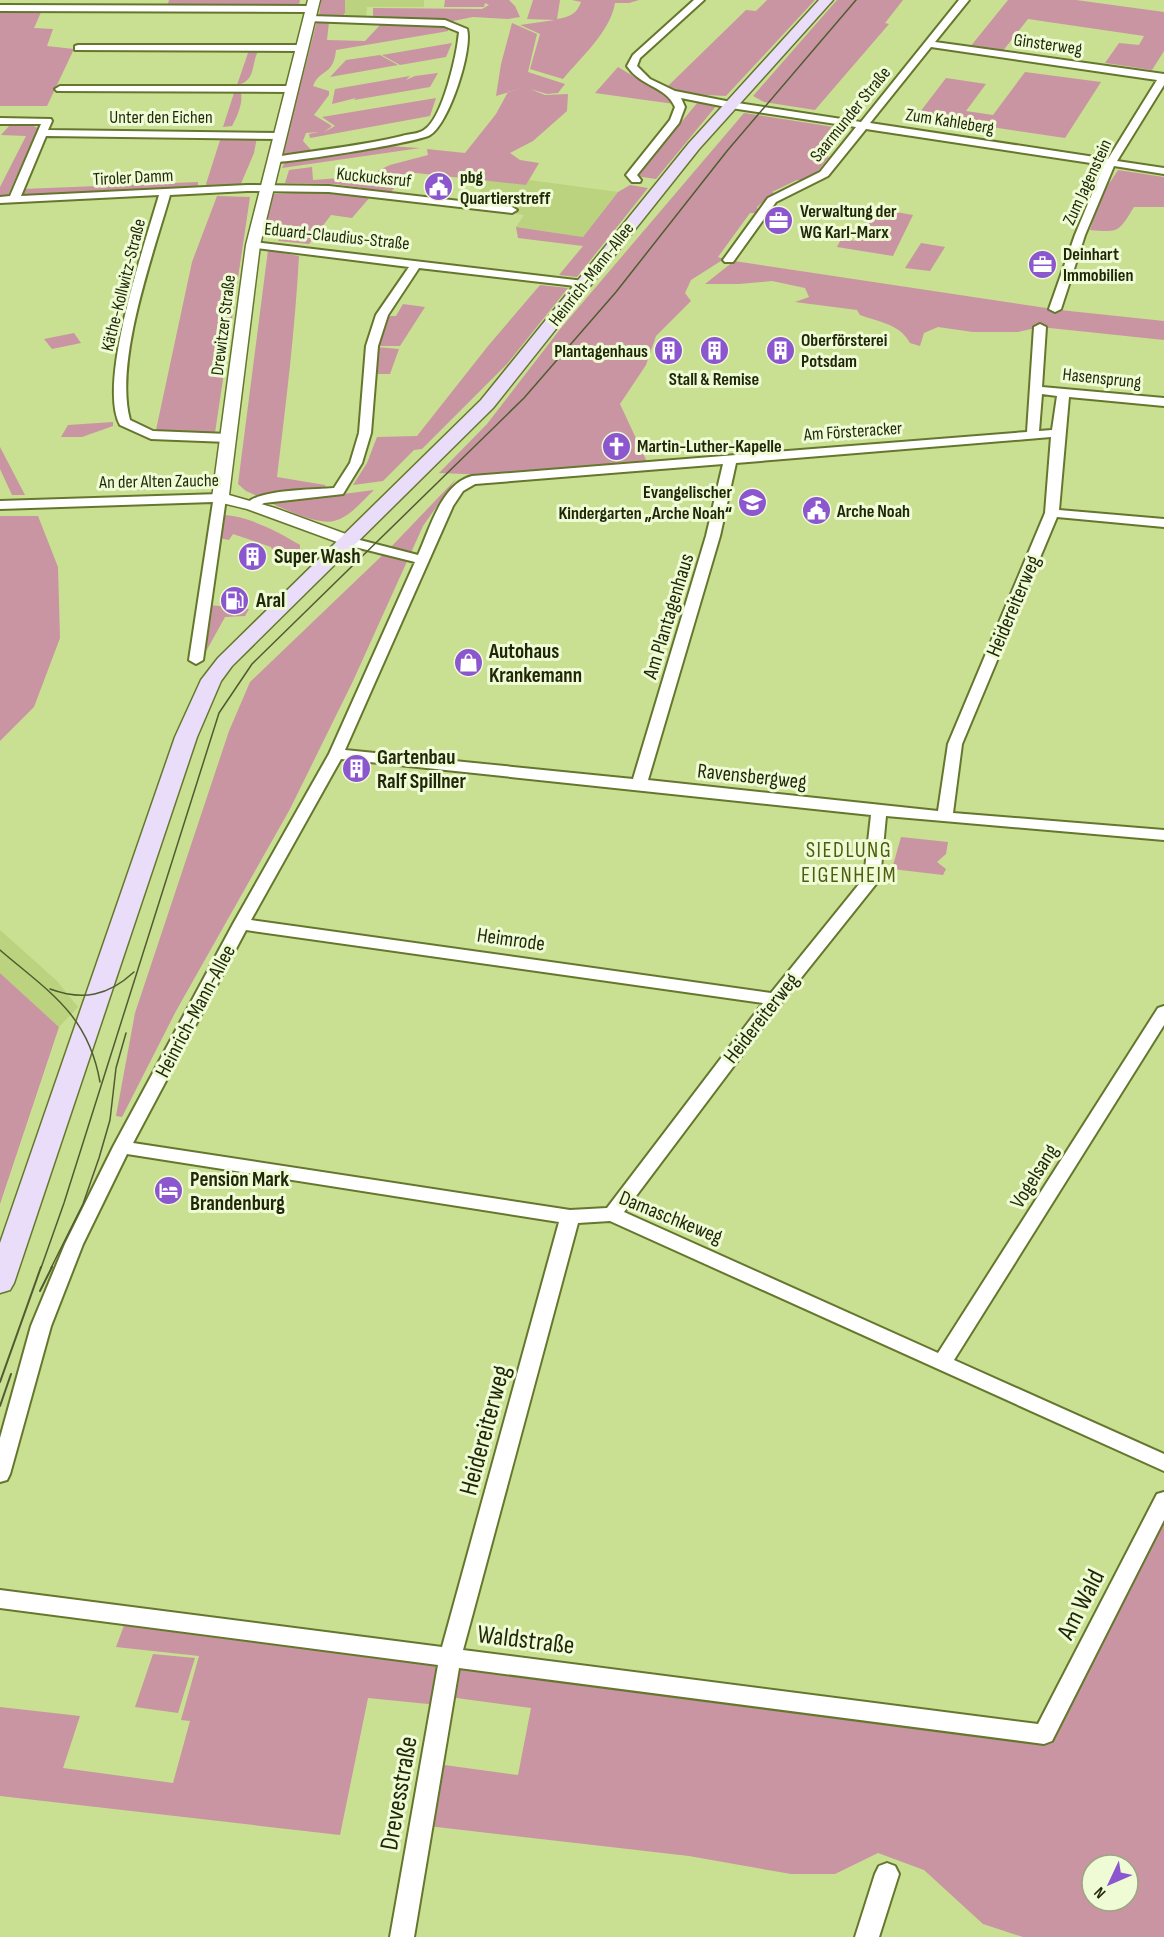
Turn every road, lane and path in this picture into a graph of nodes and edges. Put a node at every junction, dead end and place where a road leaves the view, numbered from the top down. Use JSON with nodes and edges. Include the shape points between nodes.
{"nodes":[{"id":1,"x":699,"y":0,"type":"edge"},
{"id":2,"x":826,"y":0,"type":"edge"},
{"id":3,"x":964,"y":0,"type":"edge"},
{"id":4,"x":55,"y":4,"type":"edge"},
{"id":5,"x":165,"y":4,"type":"edge"},
{"id":6,"x":0,"y":8,"type":"edge"},
{"id":7,"x":312,"y":9,"type":"edge"},
{"id":8,"x":929,"y":44,"type":"junction"},
{"id":9,"x":78,"y":48,"type":"dead end"},
{"id":10,"x":301,"y":48,"type":"junction"},
{"id":11,"x":1164,"y":77,"type":"edge"},
{"id":12,"x":60,"y":89,"type":"dead end"},
{"id":13,"x":291,"y":90,"type":"junction"},
{"id":14,"x":672,"y":93,"type":"junction"},
{"id":15,"x":731,"y":105,"type":"junction"},
{"id":16,"x":3,"y":122,"type":"edge"},
{"id":17,"x":862,"y":125,"type":"junction"},
{"id":18,"x":0,"y":132,"type":"edge"},
{"id":19,"x":42,"y":133,"type":"junction"},
{"id":20,"x":280,"y":136,"type":"junction"},
{"id":21,"x":275,"y":160,"type":"junction"},
{"id":22,"x":1111,"y":162,"type":"junction"},
{"id":23,"x":1164,"y":171,"type":"edge"},
{"id":24,"x":636,"y":180,"type":"dead end"},
{"id":25,"x":268,"y":188,"type":"junction"},
{"id":26,"x":165,"y":192,"type":"junction"},
{"id":27,"x":14,"y":199,"type":"junction"},
{"id":28,"x":0,"y":200,"type":"edge"},
{"id":29,"x":512,"y":210,"type":"dead end"},
{"id":30,"x":253,"y":245,"type":"junction"},
{"id":31,"x":729,"y":260,"type":"dead end"},
{"id":32,"x":417,"y":263,"type":"junction"},
{"id":33,"x":584,"y":284,"type":"junction"},
{"id":34,"x":1055,"y":309,"type":"dead end"},
{"id":35,"x":1040,"y":327,"type":"dead end"},
{"id":36,"x":1037,"y":390,"type":"junction"},
{"id":37,"x":1065,"y":392,"type":"junction"},
{"id":38,"x":1164,"y":402,"type":"edge"},
{"id":39,"x":1058,"y":433,"type":"junction"},
{"id":40,"x":1033,"y":435,"type":"junction"},
{"id":41,"x":228,"y":438,"type":"junction"},
{"id":42,"x":730,"y":459,"type":"junction"},
{"id":43,"x":472,"y":480,"type":"joint"},
{"id":44,"x":220,"y":498,"type":"junction"},
{"id":45,"x":252,"y":504,"type":"junction"},
{"id":46,"x":0,"y":505,"type":"edge"},
{"id":47,"x":1052,"y":513,"type":"junction"},
{"id":48,"x":1164,"y":523,"type":"edge"},
{"id":49,"x":348,"y":541,"type":"junction"},
{"id":50,"x":422,"y":560,"type":"junction"},
{"id":51,"x":196,"y":660,"type":"dead end"},
{"id":52,"x":336,"y":754,"type":"junction"},
{"id":53,"x":639,"y":784,"type":"junction"},
{"id":54,"x":879,"y":811,"type":"junction"},
{"id":55,"x":945,"y":816,"type":"junction"},
{"id":56,"x":1164,"y":836,"type":"edge"},
{"id":57,"x":241,"y":924,"type":"junction"},
{"id":58,"x":775,"y":999,"type":"junction"},
{"id":59,"x":1164,"y":1012,"type":"edge"},
{"id":60,"x":122,"y":1147,"type":"junction"},
{"id":61,"x":612,"y":1214,"type":"junction"},
{"id":62,"x":570,"y":1217,"type":"junction"},
{"id":63,"x":0,"y":1283,"type":"edge"},
{"id":64,"x":942,"y":1363,"type":"junction"},
{"id":65,"x":1164,"y":1463,"type":"edge"},
{"id":66,"x":0,"y":1474,"type":"edge"},
{"id":67,"x":1164,"y":1500,"type":"edge"},
{"id":68,"x":0,"y":1599,"type":"edge"},
{"id":69,"x":450,"y":1658,"type":"junction"},
{"id":70,"x":1044,"y":1734,"type":"joint"},
{"id":71,"x":887,"y":1874,"type":"dead end"},
{"id":72,"x":402,"y":1937,"type":"edge"},
{"id":73,"x":867,"y":1937,"type":"edge"}],
"edges":[{"from":1,"to":14,"type":"street","name":"Zum Kahleberg","via":[[636,57],[632,66],[651,84]]},
{"from":2,"to":15,"type":"main road","name":"Heinrich-Mann-Allee"},
{"from":3,"to":8,"type":"street","name":"Saarmunder Straße"},
{"from":4,"to":5,"type":"street"},
{"from":4,"to":6,"type":"street"},
{"from":5,"to":7,"type":"street"},
{"from":7,"to":10,"type":"street","name":"Drewitzer Straße"},
{"from":7,"to":21,"type":"street","via":[[383,21],[445,23],[464,31],[462,56],[436,123],[427,133]]},
{"from":8,"to":11,"type":"street","name":"Ginsterweg"},
{"from":8,"to":17,"type":"street","name":"Saarmunder Straße"},
{"from":9,"to":10,"type":"street"},
{"from":10,"to":13,"type":"street","name":"Drewitzer Straße"},
{"from":11,"to":22,"type":"street","name":"Zum Jagenstein"},
{"from":12,"to":13,"type":"street","name":"Unter den Eichen"},
{"from":13,"to":20,"type":"street","name":"Drewitzer Straße"},
{"from":14,"to":15,"type":"street","name":"Zum Kahleberg"},
{"from":14,"to":24,"type":"street","via":[[680,107],[675,121],[631,175]]},
{"from":15,"to":17,"type":"street","name":"Zum Kahleberg"},
{"from":15,"to":33,"type":"main road","name":"Heinrich-Mann-Allee"},
{"from":16,"to":18,"type":"street"},
{"from":16,"to":19,"type":"street","via":[[46,121]]},
{"from":17,"to":22,"type":"street","name":"Zum Kahleberg"},
{"from":17,"to":31,"type":"street","name":"Saarmunder Straße","via":[[824,174],[772,200]]},
{"from":19,"to":20,"type":"street","name":"Unter den Eichen"},
{"from":19,"to":27,"type":"street"},
{"from":20,"to":21,"type":"street","name":"Drewitzer Straße"},
{"from":21,"to":25,"type":"street","name":"Drewitzer Straße"},
{"from":22,"to":23,"type":"street","name":"Zum Kahleberg"},
{"from":22,"to":34,"type":"street","name":"Zum Jagenstein"},
{"from":25,"to":26,"type":"street","name":"Tiroler Damm"},
{"from":25,"to":29,"type":"street","name":"Kuckucksruf","via":[[336,189]]},
{"from":25,"to":30,"type":"street","name":"Drewitzer Straße"},
{"from":26,"to":27,"type":"street","name":"Tiroler Damm"},
{"from":26,"to":41,"type":"street","name":"Käthe-Kollwitz-Straße","via":[[124,342],[119,403],[124,422],[151,435]]},
{"from":27,"to":28,"type":"street","name":"Tiroler Damm"},
{"from":30,"to":32,"type":"street","name":"Eduard-Claudius-Straße"},
{"from":30,"to":41,"type":"street","name":"Drewitzer Straße"},
{"from":32,"to":33,"type":"street","name":"Eduard-Claudius-Straße"},
{"from":32,"to":45,"type":"street","name":"Eduard-Claudius-Straße","via":[[382,315],[372,346],[365,433],[356,463],[338,491],[261,499]]},
{"from":33,"to":49,"type":"main road","name":"Heinrich-Mann-Allee","via":[[487,404]]},
{"from":35,"to":36,"type":"street","name":"Hasensprung"},
{"from":36,"to":37,"type":"street","name":"Hasensprung"},
{"from":36,"to":40,"type":"street","name":"Hasensprung"},
{"from":37,"to":38,"type":"street","name":"Hasensprung"},
{"from":37,"to":39,"type":"street","name":"Heidereiterweg"},
{"from":39,"to":40,"type":"street","name":"Am Försteracker"},
{"from":39,"to":47,"type":"street","name":"Heidereiterweg"},
{"from":40,"to":42,"type":"street","name":"Am Försteracker"},
{"from":41,"to":44,"type":"street","name":"Drewitzer Straße"},
{"from":42,"to":43,"type":"street","name":"Am Försteracker"},
{"from":42,"to":53,"type":"street","name":"Am Plantagenhaus","via":[[713,536]]},
{"from":43,"to":50,"type":"street","name":"Heinrich-Mann-Allee","via":[[458,488]]},
{"from":44,"to":45,"type":"street","name":"An der Alten Zauche"},
{"from":44,"to":46,"type":"street","name":"An der Alten Zauche"},
{"from":44,"to":51,"type":"street","name":"Drewitzer Straße"},
{"from":45,"to":49,"type":"street","name":"An der Alten Zauche"},
{"from":47,"to":48,"type":"street"},
{"from":47,"to":55,"type":"street","name":"Heidereiterweg","via":[[955,744]]},
{"from":49,"to":50,"type":"street"},
{"from":49,"to":63,"type":"main road","name":"Heinrich-Mann-Allee","via":[[225,662],[197,707]]},
{"from":50,"to":52,"type":"street","name":"Heinrich-Mann-Allee"},
{"from":52,"to":53,"type":"street","name":"Ravensbergweg"},
{"from":52,"to":57,"type":"street","name":"Heinrich-Mann-Allee"},
{"from":53,"to":54,"type":"street","name":"Ravensbergweg"},
{"from":54,"to":55,"type":"street","name":"Ravensbergweg"},
{"from":54,"to":58,"type":"street","name":"Heidereiterweg","via":[[872,879]]},
{"from":55,"to":56,"type":"street","name":"Ravensbergweg"},
{"from":57,"to":58,"type":"street","name":"Heimrode"},
{"from":57,"to":60,"type":"street","name":"Heinrich-Mann-Allee"},
{"from":58,"to":61,"type":"street","name":"Heidereiterweg"},
{"from":59,"to":64,"type":"street","name":"Vogelsang"},
{"from":60,"to":62,"type":"street","name":"Damaschkeweg"},
{"from":60,"to":66,"type":"street","name":"Heinrich-Mann-Allee","via":[[74,1244],[41,1326]]},
{"from":61,"to":62,"type":"street","name":"Damaschkeweg"},
{"from":61,"to":64,"type":"street","name":"Damaschkeweg"},
{"from":62,"to":69,"type":"street","name":"Heidereiterweg"},
{"from":64,"to":65,"type":"street","name":"Damaschkeweg"},
{"from":67,"to":70,"type":"street","name":"Am Wald"},
{"from":68,"to":69,"type":"street","name":"Waldstraße"},
{"from":69,"to":70,"type":"street","name":"Waldstraße"},
{"from":69,"to":72,"type":"street","name":"Drevesstraße"},
{"from":71,"to":73,"type":"street"}]}
